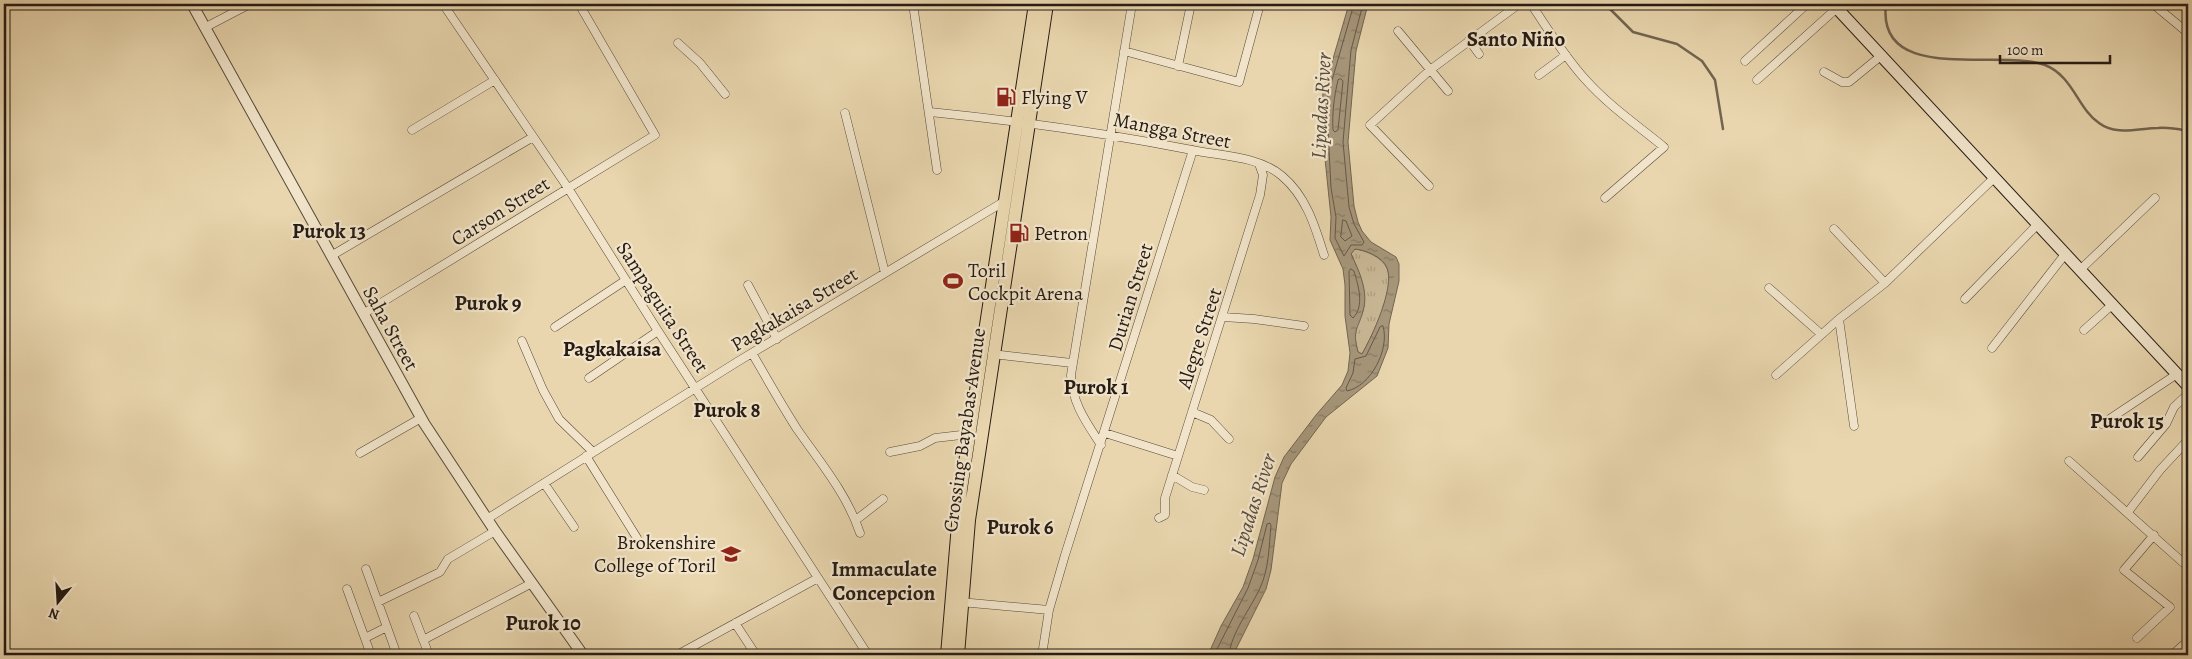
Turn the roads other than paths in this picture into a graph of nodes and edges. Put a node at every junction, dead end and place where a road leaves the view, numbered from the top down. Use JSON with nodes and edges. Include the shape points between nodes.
{"nodes":[{"id":1,"x":192,"y":4,"type":"edge"},
{"id":2,"x":250,"y":4,"type":"edge"},
{"id":3,"x":443,"y":4,"type":"edge"},
{"id":4,"x":579,"y":4,"type":"edge"},
{"id":5,"x":913,"y":4,"type":"edge"},
{"id":6,"x":1035,"y":4,"type":"edge"},
{"id":7,"x":1047,"y":4,"type":"edge"},
{"id":8,"x":1132,"y":4,"type":"edge"},
{"id":9,"x":1191,"y":4,"type":"edge"},
{"id":10,"x":1260,"y":4,"type":"edge"},
{"id":11,"x":1519,"y":4,"type":"edge"},
{"id":12,"x":1531,"y":4,"type":"edge"},
{"id":13,"x":1807,"y":4,"type":"edge"},
{"id":14,"x":2153,"y":4,"type":"edge"},
{"id":15,"x":1835,"y":6,"type":"edge"},
{"id":16,"x":206,"y":27,"type":"dead end"},
{"id":17,"x":1398,"y":31,"type":"dead end"},
{"id":18,"x":2188,"y":33,"type":"edge"},
{"id":19,"x":1469,"y":40,"type":"junction"},
{"id":20,"x":678,"y":43,"type":"dead end"},
{"id":21,"x":1124,"y":51,"type":"junction"},
{"id":22,"x":1479,"y":54,"type":"dead end"},
{"id":23,"x":1566,"y":55,"type":"junction"},
{"id":24,"x":1882,"y":55,"type":"junction"},
{"id":25,"x":1746,"y":61,"type":"dead end"},
{"id":26,"x":1178,"y":66,"type":"junction"},
{"id":27,"x":1430,"y":70,"type":"junction"},
{"id":28,"x":1824,"y":72,"type":"dead end"},
{"id":29,"x":1539,"y":75,"type":"dead end"},
{"id":30,"x":495,"y":80,"type":"junction"},
{"id":31,"x":1757,"y":80,"type":"dead end"},
{"id":32,"x":1448,"y":91,"type":"dead end"},
{"id":33,"x":725,"y":94,"type":"dead end"},
{"id":34,"x":930,"y":112,"type":"junction"},
{"id":35,"x":845,"y":113,"type":"dead end"},
{"id":36,"x":1023,"y":121,"type":"junction"},
{"id":37,"x":412,"y":130,"type":"dead end"},
{"id":38,"x":1111,"y":134,"type":"junction"},
{"id":39,"x":533,"y":137,"type":"junction"},
{"id":40,"x":1193,"y":150,"type":"junction"},
{"id":41,"x":1259,"y":164,"type":"junction"},
{"id":42,"x":937,"y":170,"type":"dead end"},
{"id":43,"x":1995,"y":178,"type":"junction"},
{"id":44,"x":1430,"y":186,"type":"dead end"},
{"id":45,"x":568,"y":188,"type":"junction"},
{"id":46,"x":1018,"y":195,"type":"junction"},
{"id":47,"x":1605,"y":198,"type":"dead end"},
{"id":48,"x":2155,"y":198,"type":"dead end"},
{"id":49,"x":1005,"y":201,"type":"junction"},
{"id":50,"x":2038,"y":224,"type":"junction"},
{"id":51,"x":1834,"y":229,"type":"dead end"},
{"id":52,"x":2066,"y":253,"type":"junction"},
{"id":53,"x":1324,"y":255,"type":"dead end"},
{"id":54,"x":331,"y":256,"type":"junction"},
{"id":55,"x":2081,"y":270,"type":"junction"},
{"id":56,"x":885,"y":273,"type":"junction"},
{"id":57,"x":626,"y":280,"type":"junction"},
{"id":58,"x":1885,"y":283,"type":"junction"},
{"id":59,"x":748,"y":285,"type":"dead end"},
{"id":60,"x":1769,"y":288,"type":"dead end"},
{"id":61,"x":1965,"y":299,"type":"dead end"},
{"id":62,"x":2113,"y":304,"type":"junction"},
{"id":63,"x":363,"y":314,"type":"junction"},
{"id":64,"x":1223,"y":317,"type":"junction"},
{"id":65,"x":1839,"y":320,"type":"junction"},
{"id":66,"x":1304,"y":326,"type":"dead end"},
{"id":67,"x":555,"y":327,"type":"dead end"},
{"id":68,"x":2084,"y":330,"type":"dead end"},
{"id":69,"x":658,"y":332,"type":"junction"},
{"id":70,"x":1821,"y":334,"type":"junction"},
{"id":71,"x":777,"y":339,"type":"junction"},
{"id":72,"x":522,"y":341,"type":"dead end"},
{"id":73,"x":1992,"y":348,"type":"dead end"},
{"id":74,"x":752,"y":353,"type":"junction"},
{"id":75,"x":988,"y":354,"type":"junction"},
{"id":76,"x":1072,"y":363,"type":"junction"},
{"id":77,"x":2177,"y":374,"type":"junction"},
{"id":78,"x":1776,"y":376,"type":"dead end"},
{"id":79,"x":589,"y":378,"type":"dead end"},
{"id":80,"x":2188,"y":386,"type":"edge"},
{"id":81,"x":695,"y":388,"type":"junction"},
{"id":82,"x":2188,"y":394,"type":"edge"},
{"id":83,"x":1192,"y":412,"type":"junction"},
{"id":84,"x":421,"y":418,"type":"junction"},
{"id":85,"x":2102,"y":424,"type":"dead end"},
{"id":86,"x":1854,"y":426,"type":"dead end"},
{"id":87,"x":1105,"y":433,"type":"junction"},
{"id":88,"x":970,"y":434,"type":"junction"},
{"id":89,"x":1229,"y":438,"type":"dead end"},
{"id":90,"x":2188,"y":440,"type":"edge"},
{"id":91,"x":1101,"y":445,"type":"junction"},
{"id":92,"x":594,"y":452,"type":"junction"},
{"id":93,"x":890,"y":452,"type":"dead end"},
{"id":94,"x":360,"y":453,"type":"dead end"},
{"id":95,"x":586,"y":456,"type":"junction"},
{"id":96,"x":1178,"y":456,"type":"junction"},
{"id":97,"x":2138,"y":457,"type":"dead end"},
{"id":98,"x":2069,"y":461,"type":"dead end"},
{"id":99,"x":1172,"y":476,"type":"junction"},
{"id":100,"x":544,"y":483,"type":"junction"},
{"id":101,"x":1204,"y":490,"type":"dead end"},
{"id":102,"x":883,"y":499,"type":"dead end"},
{"id":103,"x":2128,"y":512,"type":"junction"},
{"id":104,"x":487,"y":518,"type":"junction"},
{"id":105,"x":1159,"y":518,"type":"dead end"},
{"id":106,"x":856,"y":520,"type":"junction"},
{"id":107,"x":574,"y":527,"type":"dead end"},
{"id":108,"x":495,"y":531,"type":"junction"},
{"id":109,"x":860,"y":533,"type":"dead end"},
{"id":110,"x":2154,"y":535,"type":"junction"},
{"id":111,"x":637,"y":538,"type":"dead end"},
{"id":112,"x":2188,"y":567,"type":"edge"},
{"id":113,"x":366,"y":568,"type":"dead end"},
{"id":114,"x":818,"y":578,"type":"junction"},
{"id":115,"x":532,"y":583,"type":"junction"},
{"id":116,"x":347,"y":589,"type":"dead end"},
{"id":117,"x":378,"y":602,"type":"junction"},
{"id":118,"x":957,"y":602,"type":"junction"},
{"id":119,"x":1049,"y":610,"type":"junction"},
{"id":120,"x":414,"y":616,"type":"dead end"},
{"id":121,"x":735,"y":623,"type":"junction"},
{"id":122,"x":387,"y":626,"type":"junction"},
{"id":123,"x":365,"y":638,"type":"junction"},
{"id":124,"x":2137,"y":638,"type":"dead end"},
{"id":125,"x":423,"y":640,"type":"junction"},
{"id":126,"x":2188,"y":641,"type":"edge"},
{"id":127,"x":371,"y":655,"type":"edge"},
{"id":128,"x":397,"y":655,"type":"edge"},
{"id":129,"x":429,"y":655,"type":"edge"},
{"id":130,"x":583,"y":655,"type":"edge"},
{"id":131,"x":677,"y":655,"type":"edge"},
{"id":132,"x":756,"y":655,"type":"edge"},
{"id":133,"x":868,"y":655,"type":"edge"},
{"id":134,"x":947,"y":655,"type":"edge"},
{"id":135,"x":958,"y":655,"type":"edge"},
{"id":136,"x":1042,"y":655,"type":"edge"},
{"id":137,"x":2172,"y":655,"type":"edge"}],
"edges":[{"from":1,"to":54,"type":"street","name":"Saha Street"},
{"from":2,"to":16,"type":"street"},
{"from":3,"to":30,"type":"street","name":"Sampaguita Street"},
{"from":4,"to":45,"type":"street","name":"Carson Street","via":[[655,135]]},
{"from":5,"to":34,"type":"street"},
{"from":6,"to":36,"type":"main road","name":"Crossing Bayabas Avenue"},
{"from":7,"to":36,"type":"main road","name":"Crossing Bayabas Avenue"},
{"from":8,"to":21,"type":"street"},
{"from":9,"to":26,"type":"street"},
{"from":10,"to":26,"type":"street","via":[[1239,82]]},
{"from":11,"to":19,"type":"street"},
{"from":12,"to":23,"type":"street"},
{"from":13,"to":25,"type":"street"},
{"from":14,"to":18,"type":"street"},
{"from":15,"to":24,"type":"main road"},
{"from":15,"to":31,"type":"street"},
{"from":17,"to":27,"type":"street"},
{"from":19,"to":22,"type":"street"},
{"from":19,"to":27,"type":"street"},
{"from":20,"to":33,"type":"street"},
{"from":21,"to":26,"type":"street"},
{"from":21,"to":38,"type":"street"},
{"from":23,"to":29,"type":"street"},
{"from":23,"to":47,"type":"street","via":[[1601,95],[1664,147]]},
{"from":24,"to":28,"type":"street","via":[[1849,82],[1842,82]]},
{"from":24,"to":43,"type":"main road"},
{"from":27,"to":32,"type":"street"},
{"from":27,"to":44,"type":"street","via":[[1370,125]]},
{"from":30,"to":37,"type":"street"},
{"from":30,"to":39,"type":"street","name":"Sampaguita Street"},
{"from":34,"to":36,"type":"street","name":"Mangga Street"},
{"from":34,"to":42,"type":"street"},
{"from":35,"to":56,"type":"street"},
{"from":36,"to":38,"type":"street","name":"Mangga Street"},
{"from":36,"to":46,"type":"main road","name":"Crossing Bayabas Avenue"},
{"from":36,"to":49,"type":"main road","name":"Crossing Bayabas Avenue"},
{"from":38,"to":40,"type":"street","name":"Mangga Street"},
{"from":38,"to":76,"type":"street"},
{"from":39,"to":45,"type":"street","name":"Sampaguita Street"},
{"from":39,"to":54,"type":"street"},
{"from":40,"to":41,"type":"street","name":"Mangga Street"},
{"from":40,"to":87,"type":"street","name":"Durian Street"},
{"from":41,"to":53,"type":"street","name":"Mangga Street","via":[[1282,176],[1298,193],[1311,215]]},
{"from":41,"to":64,"type":"street","name":"Alegre Street","via":[[1263,175],[1262,188]]},
{"from":43,"to":50,"type":"main road"},
{"from":43,"to":58,"type":"street"},
{"from":45,"to":57,"type":"street","name":"Sampaguita Street"},
{"from":45,"to":63,"type":"street","name":"Carson Street"},
{"from":46,"to":49,"type":"street","name":"Pagkakaisa Street"},
{"from":46,"to":75,"type":"main road","name":"Crossing Bayabas Avenue"},
{"from":48,"to":55,"type":"street"},
{"from":49,"to":56,"type":"street","name":"Pagkakaisa Street"},
{"from":49,"to":75,"type":"main road","name":"Crossing Bayabas Avenue"},
{"from":50,"to":52,"type":"main road"},
{"from":50,"to":61,"type":"street"},
{"from":51,"to":58,"type":"street"},
{"from":52,"to":55,"type":"main road"},
{"from":52,"to":73,"type":"street"},
{"from":54,"to":63,"type":"street","name":"Saha Street"},
{"from":55,"to":62,"type":"main road"},
{"from":56,"to":71,"type":"street","name":"Pagkakaisa Street"},
{"from":57,"to":67,"type":"street"},
{"from":57,"to":69,"type":"street","name":"Sampaguita Street"},
{"from":58,"to":65,"type":"street"},
{"from":59,"to":71,"type":"street"},
{"from":60,"to":70,"type":"street"},
{"from":62,"to":68,"type":"street"},
{"from":62,"to":77,"type":"main road"},
{"from":63,"to":84,"type":"street","name":"Saha Street"},
{"from":64,"to":66,"type":"street"},
{"from":64,"to":83,"type":"street","name":"Alegre Street"},
{"from":65,"to":70,"type":"street"},
{"from":65,"to":86,"type":"street"},
{"from":69,"to":79,"type":"street"},
{"from":69,"to":81,"type":"street","name":"Sampaguita Street"},
{"from":70,"to":78,"type":"street"},
{"from":71,"to":74,"type":"street","name":"Pagkakaisa Street"},
{"from":72,"to":92,"type":"street","via":[[559,418]]},
{"from":74,"to":81,"type":"street","name":"Pagkakaisa Street"},
{"from":74,"to":106,"type":"street"},
{"from":75,"to":76,"type":"street"},
{"from":75,"to":88,"type":"main road","name":"Crossing Bayabas Avenue"},
{"from":75,"to":118,"type":"main road","name":"Crossing Bayabas Avenue"},
{"from":76,"to":91,"type":"street","via":[[1075,401]]},
{"from":77,"to":80,"type":"main road"},
{"from":77,"to":85,"type":"street"},
{"from":81,"to":92,"type":"street","name":"Pagkakaisa Street"},
{"from":81,"to":114,"type":"street","name":"Sampaguita Street"},
{"from":82,"to":97,"type":"street","via":[[2174,407],[2166,424]]},
{"from":83,"to":89,"type":"street","via":[[1211,420]]},
{"from":83,"to":96,"type":"street","name":"Alegre Street"},
{"from":84,"to":94,"type":"street"},
{"from":84,"to":104,"type":"street","name":"Saha Street"},
{"from":87,"to":91,"type":"street","name":"Durian Street"},
{"from":87,"to":96,"type":"street"},
{"from":88,"to":93,"type":"street","via":[[935,438],[920,446]]},
{"from":88,"to":118,"type":"main road","name":"Crossing Bayabas Avenue","via":[[957,518]]},
{"from":90,"to":103,"type":"street"},
{"from":91,"to":119,"type":"street","name":"Durian Street"},
{"from":92,"to":95,"type":"street","name":"Pagkakaisa Street"},
{"from":95,"to":100,"type":"street","name":"Pagkakaisa Street"},
{"from":95,"to":111,"type":"street"},
{"from":96,"to":99,"type":"street","name":"Alegre Street"},
{"from":98,"to":103,"type":"street"},
{"from":99,"to":101,"type":"street"},
{"from":99,"to":105,"type":"street","name":"Alegre Street","via":[[1165,498],[1165,515]]},
{"from":100,"to":104,"type":"street","name":"Pagkakaisa Street"},
{"from":100,"to":107,"type":"street"},
{"from":102,"to":106,"type":"street"},
{"from":103,"to":110,"type":"street"},
{"from":104,"to":108,"type":"street","name":"Saha Street"},
{"from":106,"to":109,"type":"street"},
{"from":108,"to":115,"type":"street","name":"Saha Street"},
{"from":108,"to":117,"type":"street","via":[[448,559],[440,572]]},
{"from":110,"to":112,"type":"street"},
{"from":110,"to":124,"type":"street","via":[[2124,570],[2170,607]]},
{"from":113,"to":117,"type":"street"},
{"from":114,"to":121,"type":"street"},
{"from":114,"to":133,"type":"street","name":"Sampaguita Street"},
{"from":115,"to":125,"type":"street"},
{"from":115,"to":130,"type":"street","name":"Saha Street"},
{"from":116,"to":123,"type":"street"},
{"from":117,"to":122,"type":"street"},
{"from":118,"to":119,"type":"street"},
{"from":118,"to":134,"type":"main road","name":"Crossing Bayabas Avenue"},
{"from":118,"to":135,"type":"main road","name":"Crossing Bayabas Avenue"},
{"from":119,"to":136,"type":"street","name":"Durian Street"},
{"from":120,"to":125,"type":"street"},
{"from":121,"to":131,"type":"street"},
{"from":121,"to":132,"type":"street"},
{"from":122,"to":123,"type":"street"},
{"from":122,"to":128,"type":"street"},
{"from":123,"to":127,"type":"street"},
{"from":125,"to":129,"type":"street"},
{"from":126,"to":137,"type":"street"}]}
